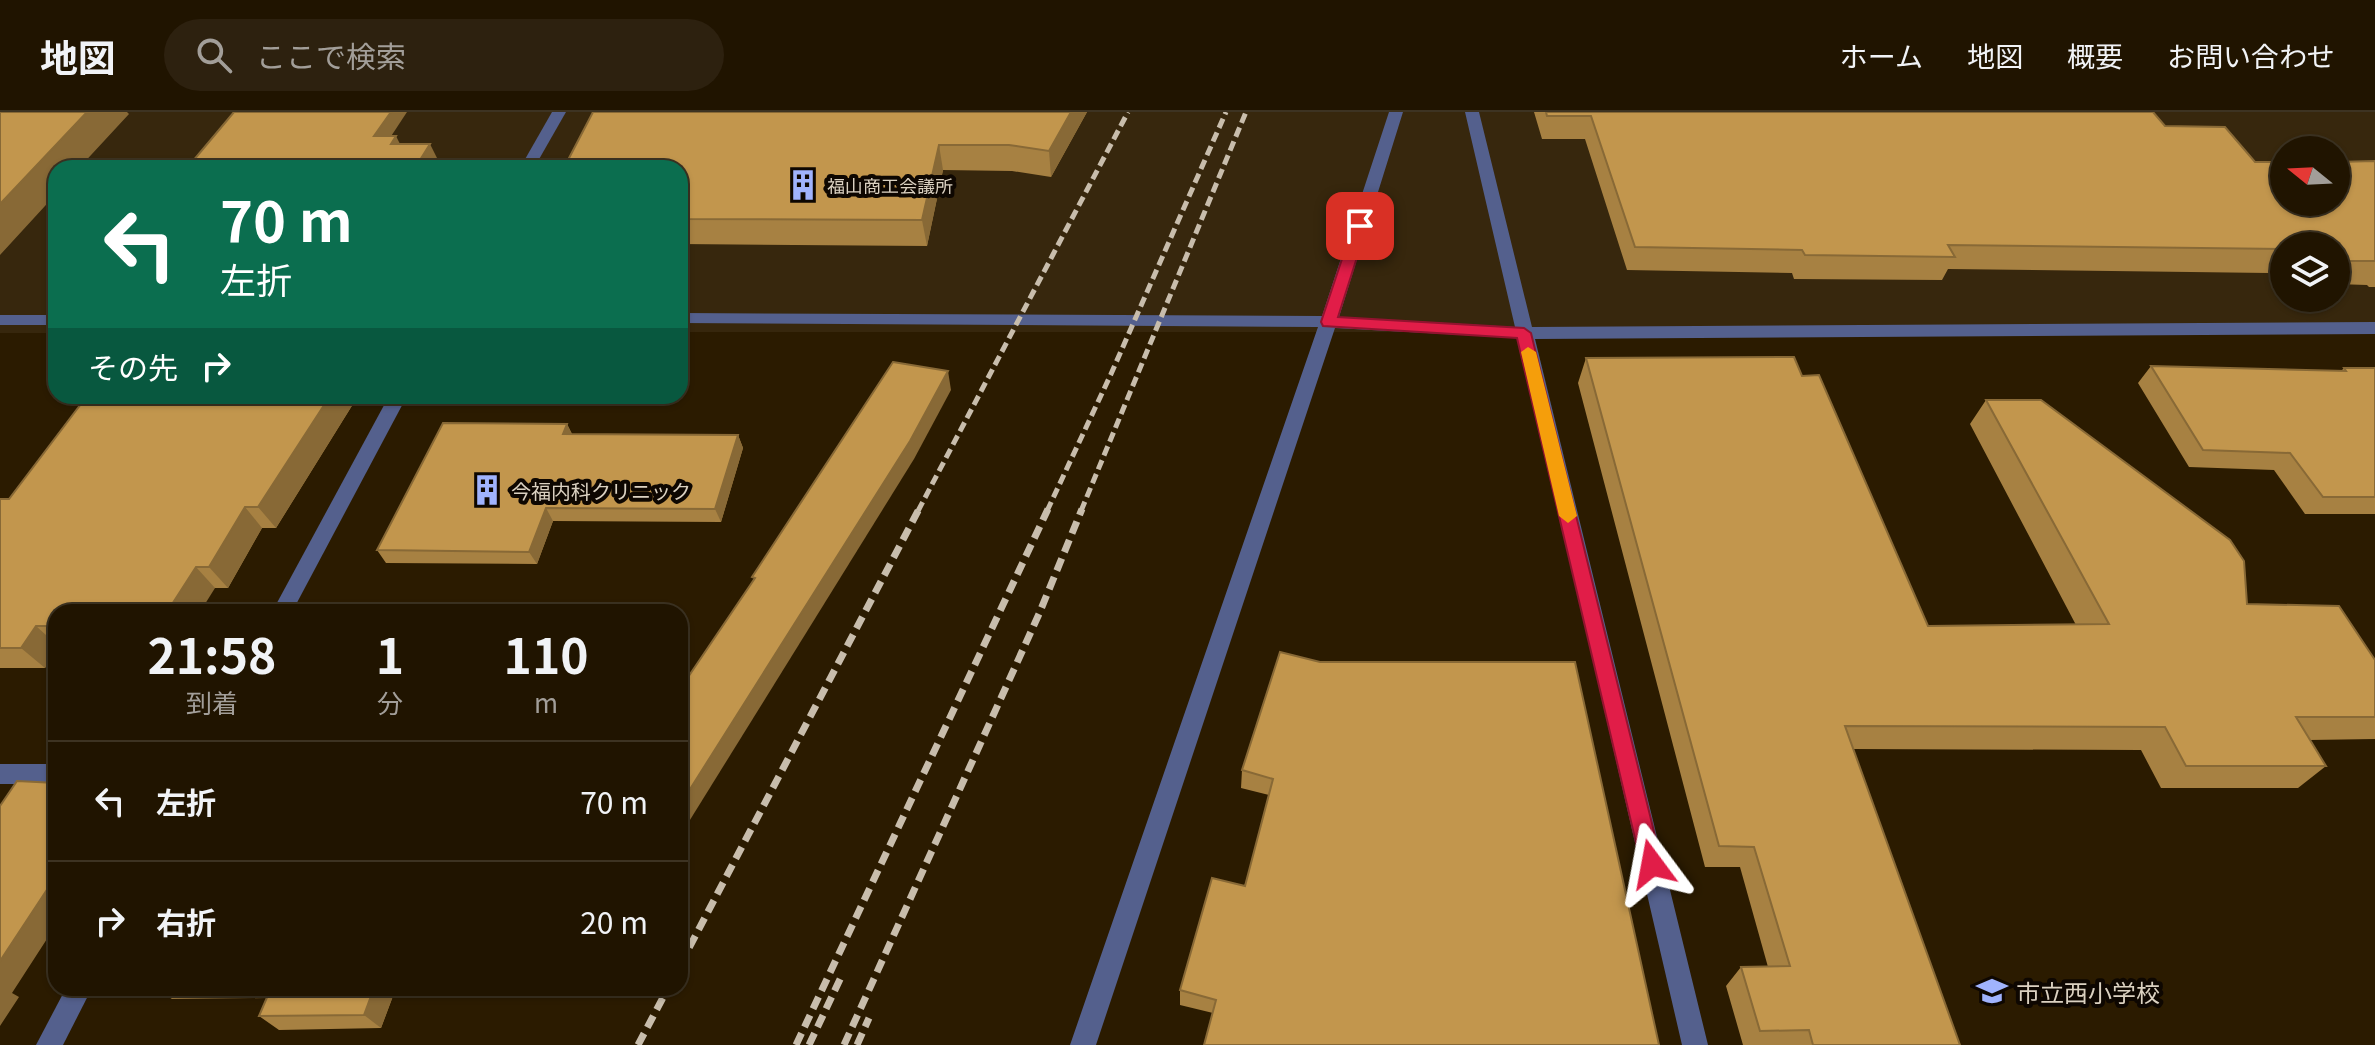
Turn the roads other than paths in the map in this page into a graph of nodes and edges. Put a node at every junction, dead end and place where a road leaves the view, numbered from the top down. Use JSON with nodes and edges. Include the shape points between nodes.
{"nodes":[{"id":1,"x":559,"y":112,"type":"edge"},
{"id":2,"x":1396,"y":112,"type":"edge"},
{"id":3,"x":1472,"y":112,"type":"edge"},
{"id":4,"x":532,"y":160,"type":"edge"},
{"id":5,"x":688,"y":318,"type":"edge"},
{"id":6,"x":0,"y":320,"type":"edge"},
{"id":7,"x":48,"y":320,"type":"edge"},
{"id":8,"x":1328,"y":322,"type":"junction"},
{"id":9,"x":2375,"y":328,"type":"edge"},
{"id":10,"x":1524,"y":333,"type":"junction"},
{"id":11,"x":394,"y":404,"type":"edge"},
{"id":12,"x":286,"y":604,"type":"edge"},
{"id":13,"x":0,"y":774,"type":"edge"},
{"id":14,"x":48,"y":774,"type":"edge"},
{"id":15,"x":75,"y":996,"type":"edge"},
{"id":16,"x":49,"y":1045,"type":"edge"},
{"id":17,"x":1083,"y":1045,"type":"edge"},
{"id":18,"x":1695,"y":1045,"type":"edge"}],
"edges":[{"from":1,"to":4,"type":"street"},
{"from":2,"to":8,"type":"street"},
{"from":3,"to":10,"type":"street"},
{"from":5,"to":8,"type":"street"},
{"from":6,"to":7,"type":"street"},
{"from":8,"to":10,"type":"street"},
{"from":8,"to":17,"type":"street"},
{"from":9,"to":10,"type":"street"},
{"from":10,"to":18,"type":"street"},
{"from":11,"to":12,"type":"street"},
{"from":13,"to":14,"type":"street"},
{"from":15,"to":16,"type":"street"}]}
